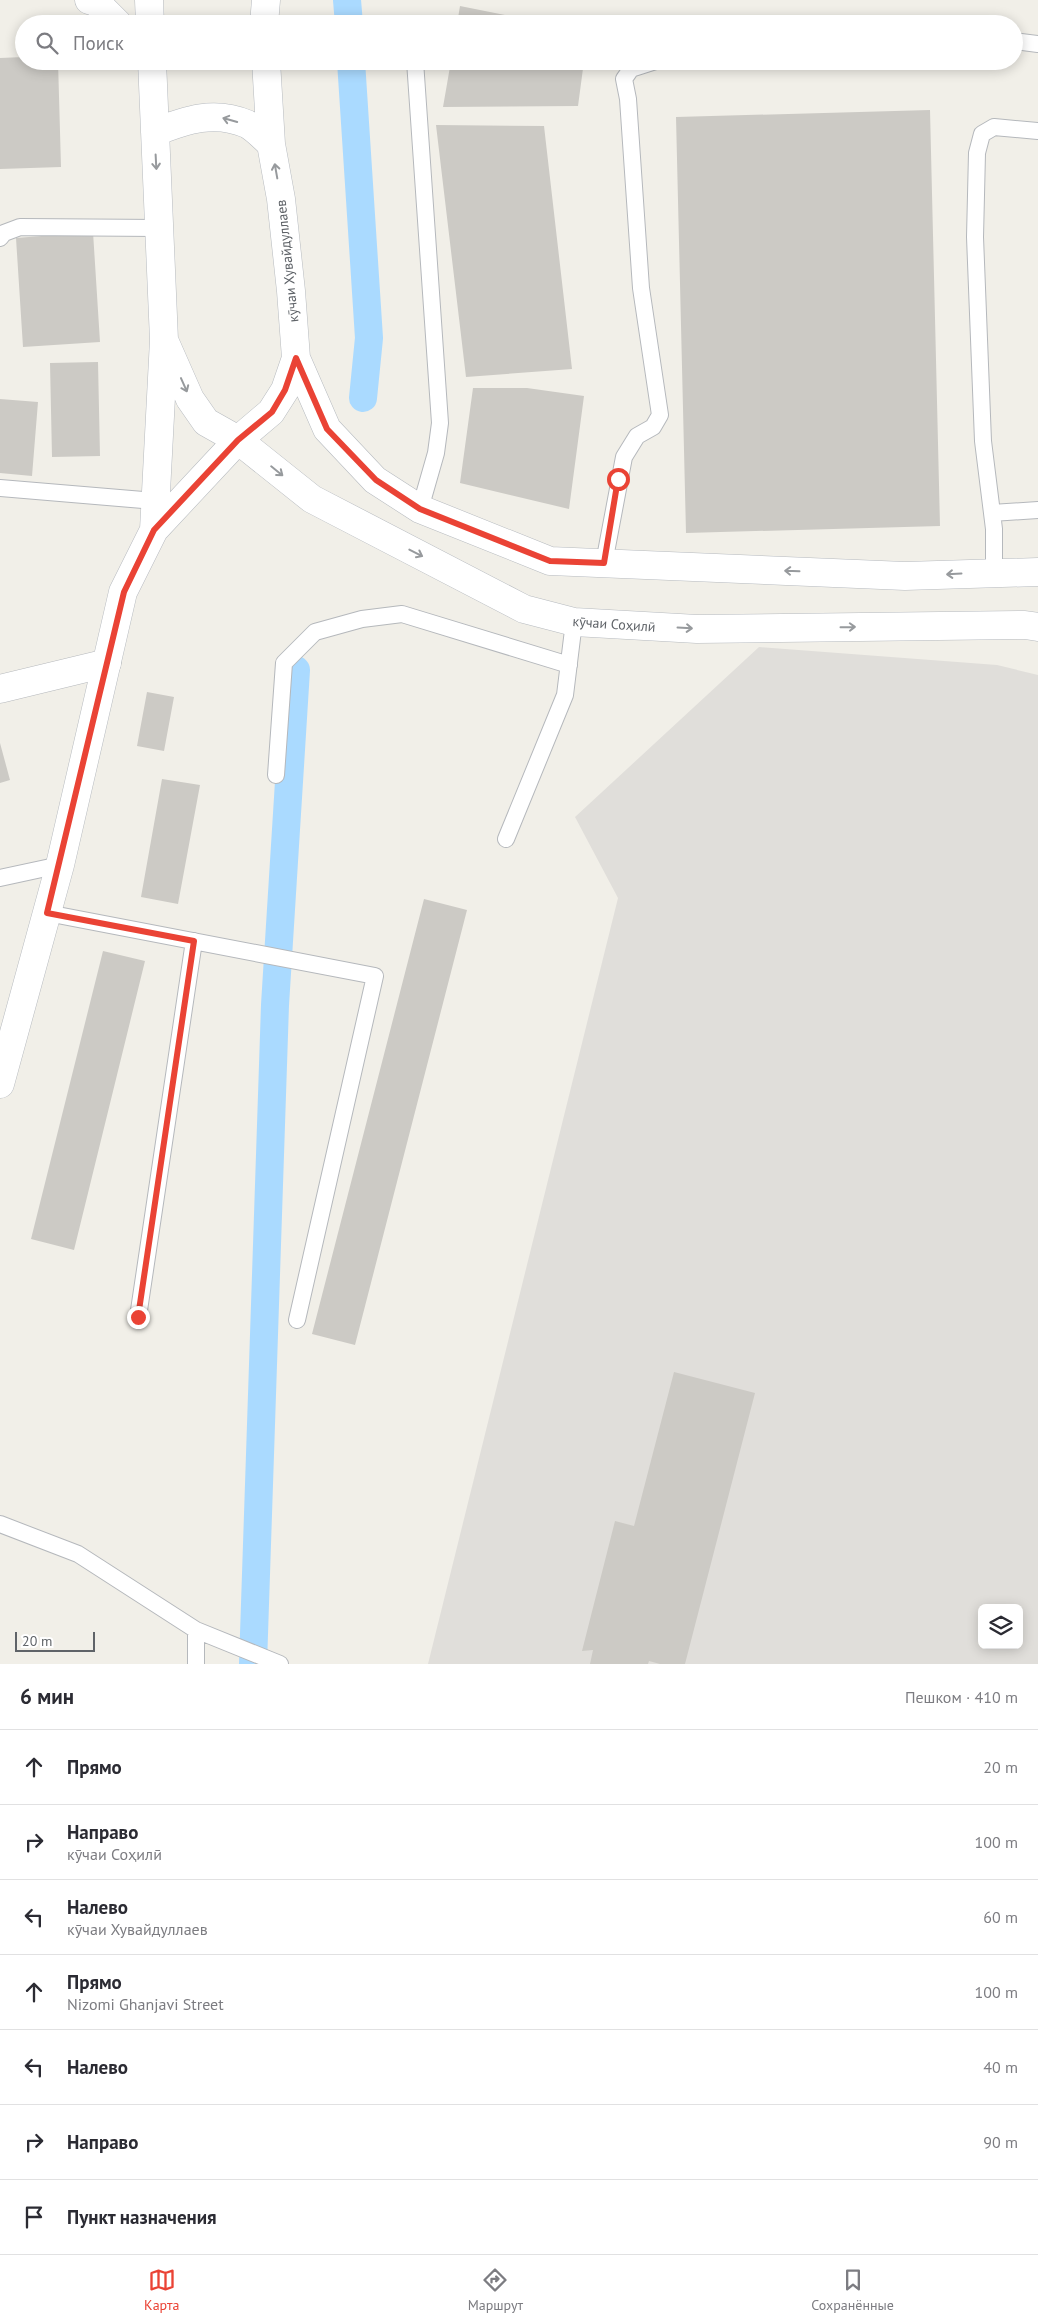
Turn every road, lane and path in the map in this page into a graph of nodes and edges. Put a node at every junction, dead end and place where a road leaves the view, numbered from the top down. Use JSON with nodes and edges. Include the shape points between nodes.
{"nodes":[{"id":1,"x":89,"y":0,"type":"edge"},
{"id":2,"x":149,"y":0,"type":"edge"},
{"id":3,"x":266,"y":0,"type":"edge"},
{"id":4,"x":109,"y":15,"type":"edge"},
{"id":5,"x":150,"y":15,"type":"edge"},
{"id":6,"x":265,"y":15,"type":"edge"},
{"id":7,"x":1023,"y":42,"type":"edge"},
{"id":8,"x":1038,"y":44,"type":"edge"},
{"id":9,"x":152,"y":70,"type":"edge"},
{"id":10,"x":267,"y":70,"type":"edge"},
{"id":11,"x":416,"y":70,"type":"edge"},
{"id":12,"x":631,"y":70,"type":"edge"},
{"id":13,"x":1038,"y":131,"type":"edge"},
{"id":14,"x":155,"y":132,"type":"junction"},
{"id":15,"x":271,"y":144,"type":"junction"},
{"id":16,"x":159,"y":228,"type":"junction"},
{"id":17,"x":0,"y":238,"type":"edge"},
{"id":18,"x":164,"y":340,"type":"junction"},
{"id":19,"x":296,"y":358,"type":"junction"},
{"id":20,"x":238,"y":440,"type":"junction"},
{"id":21,"x":0,"y":488,"type":"edge"},
{"id":22,"x":156,"y":501,"type":"junction"},
{"id":23,"x":420,"y":509,"type":"junction"},
{"id":24,"x":1038,"y":510,"type":"edge"},
{"id":25,"x":992,"y":513,"type":"junction"},
{"id":26,"x":154,"y":530,"type":"junction"},
{"id":27,"x":604,"y":563,"type":"junction"},
{"id":28,"x":994,"y":572,"type":"junction"},
{"id":29,"x":1038,"y":572,"type":"edge"},
{"id":30,"x":574,"y":622,"type":"junction"},
{"id":31,"x":1038,"y":628,"type":"edge"},
{"id":32,"x":107,"y":662,"type":"junction"},
{"id":33,"x":569,"y":665,"type":"junction"},
{"id":34,"x":0,"y":689,"type":"edge"},
{"id":35,"x":276,"y":775,"type":"dead end"},
{"id":36,"x":506,"y":840,"type":"dead end"},
{"id":37,"x":60,"y":865,"type":"junction"},
{"id":38,"x":0,"y":878,"type":"edge"},
{"id":39,"x":47,"y":913,"type":"junction"},
{"id":40,"x":194,"y":941,"type":"junction"},
{"id":41,"x":0,"y":1084,"type":"edge"},
{"id":42,"x":138,"y":1317,"type":"dead end"},
{"id":43,"x":297,"y":1320,"type":"dead end"},
{"id":44,"x":0,"y":1524,"type":"edge"},
{"id":45,"x":196,"y":1630,"type":"junction"},
{"id":46,"x":196,"y":1664,"type":"edge"},
{"id":47,"x":280,"y":1664,"type":"edge"}],
"edges":[{"from":1,"to":4,"type":"street","via":[[96,2]]},
{"from":2,"to":5,"type":"street"},
{"from":3,"to":6,"type":"street"},
{"from":7,"to":8,"type":"lane"},
{"from":9,"to":14,"type":"street"},
{"from":10,"to":15,"type":"street","name":"кӯчаи Хувайдуллаев"},
{"from":11,"to":23,"type":"lane","via":[[440,423],[436,453]]},
{"from":12,"to":27,"type":"lane","via":[[624,79],[641,288],[660,416],[654,427],[637,436],[624,457]]},
{"from":13,"to":25,"type":"lane","via":[[994,127],[982,134],[977,153],[978,333]]},
{"from":15,"to":14,"type":"street","one_way":true,"via":[[248,125],[217,116],[183,121]]},
{"from":14,"to":16,"type":"street","one_way":true},
{"from":19,"to":15,"type":"street","name":"кӯчаи Хувайдуллаев","one_way":true,"via":[[283,217]]},
{"from":16,"to":17,"type":"lane","via":[[20,227],[4,232]]},
{"from":16,"to":18,"type":"street"},
{"from":18,"to":20,"type":"street","one_way":true,"via":[[190,399],[206,422]]},
{"from":18,"to":22,"type":"street"},
{"from":19,"to":20,"type":"street","name":"кӯчаи Хувайдуллаев","via":[[285,390],[272,412]]},
{"from":19,"to":23,"type":"street","via":[[327,429],[376,480]]},
{"from":20,"to":26,"type":"street","name":"кӯчаи Хувайдуллаев"},
{"from":20,"to":30,"type":"street","name":"кӯчаи Соҳилӣ","one_way":true,"via":[[312,499],[524,609]]},
{"from":21,"to":22,"type":"lane"},
{"from":22,"to":26,"type":"street"},
{"from":23,"to":27,"type":"street","via":[[550,561]]},
{"from":24,"to":25,"type":"lane"},
{"from":25,"to":28,"type":"lane"},
{"from":26,"to":32,"type":"street","via":[[124,592]]},
{"from":28,"to":27,"type":"street","one_way":true,"via":[[905,576]]},
{"from":28,"to":29,"type":"street"},
{"from":30,"to":31,"type":"street","name":"кӯчаи Соҳилӣ","one_way":true,"via":[[697,629],[1025,625]]},
{"from":30,"to":33,"type":"lane"},
{"from":32,"to":34,"type":"street"},
{"from":32,"to":37,"type":"street"},
{"from":33,"to":35,"type":"lane","via":[[402,614],[362,619],[314,632],[284,663]]},
{"from":33,"to":36,"type":"lane","via":[[565,695]]},
{"from":37,"to":38,"type":"lane"},
{"from":37,"to":39,"type":"street"},
{"from":39,"to":40,"type":"lane"},
{"from":39,"to":41,"type":"street"},
{"from":40,"to":42,"type":"lane"},
{"from":40,"to":43,"type":"lane","via":[[375,976]]},
{"from":44,"to":45,"type":"lane","via":[[78,1554]]},
{"from":45,"to":46,"type":"lane"},
{"from":45,"to":47,"type":"lane"}]}
